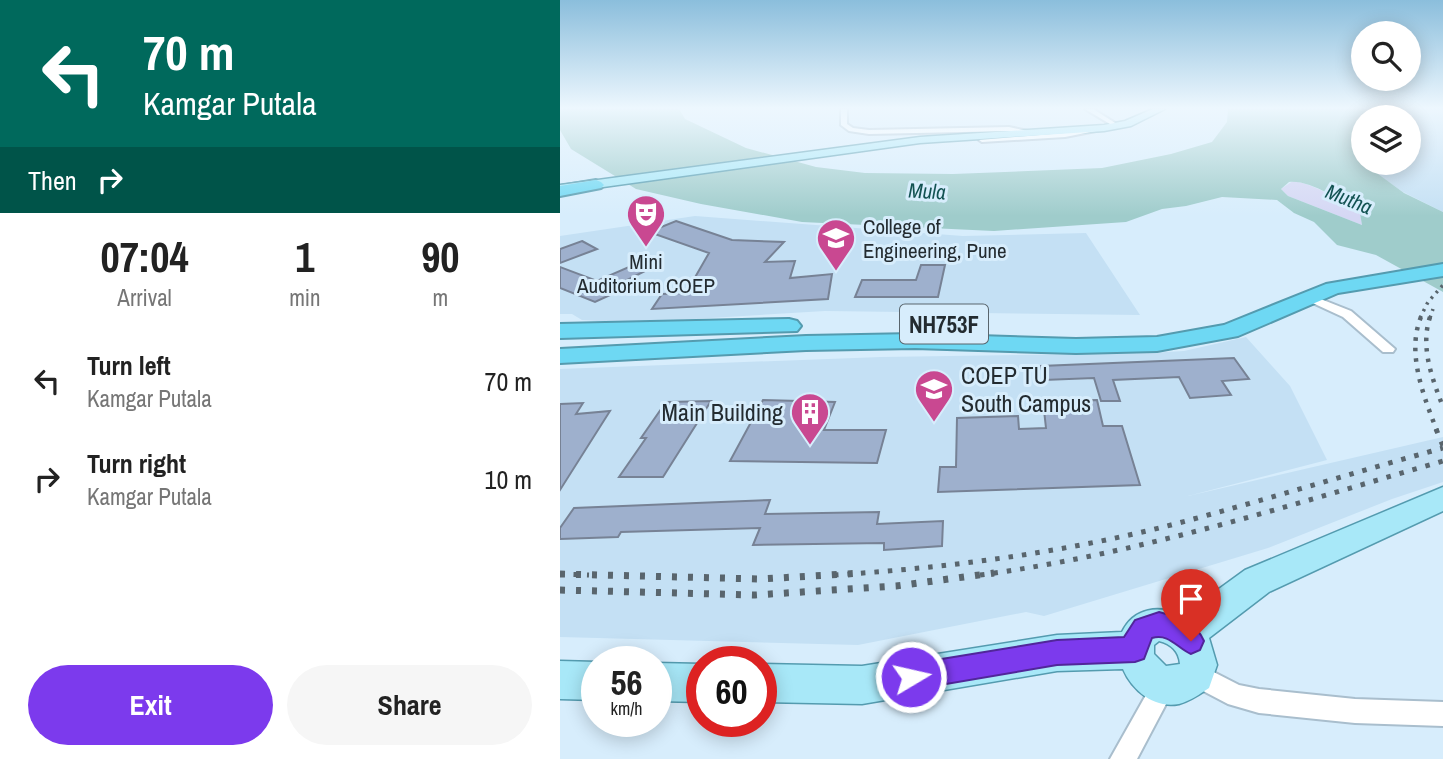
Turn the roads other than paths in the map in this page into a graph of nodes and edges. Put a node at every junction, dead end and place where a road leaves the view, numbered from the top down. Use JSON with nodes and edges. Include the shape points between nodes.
{"nodes":[{"id":1,"x":872,"y":144,"type":"edge"},
{"id":2,"x":873,"y":144,"type":"edge"},
{"id":3,"x":596,"y":185,"type":"joint"},
{"id":4,"x":560,"y":189,"type":"edge"},
{"id":5,"x":1443,"y":254,"type":"edge"},
{"id":6,"x":1443,"y":262,"type":"edge"},
{"id":7,"x":1443,"y":270,"type":"edge"},
{"id":8,"x":1354,"y":274,"type":"junction"},
{"id":9,"x":1314,"y":289,"type":"junction"},
{"id":10,"x":560,"y":331,"type":"edge"},
{"id":11,"x":1076,"y":346,"type":"joint"},
{"id":12,"x":560,"y":348,"type":"edge"},
{"id":13,"x":1388,"y":349,"type":"dead end"},
{"id":14,"x":592,"y":352,"type":"junction"},
{"id":15,"x":560,"y":356,"type":"edge"},
{"id":16,"x":1443,"y":498,"type":"edge"},
{"id":17,"x":1185,"y":634,"type":"junction"},
{"id":18,"x":1135,"y":650,"type":"junction"},
{"id":19,"x":560,"y":680,"type":"edge"},
{"id":20,"x":1180,"y":680,"type":"junction"},
{"id":21,"x":581,"y":681,"type":"edge"},
{"id":22,"x":777,"y":683,"type":"edge"},
{"id":23,"x":1443,"y":714,"type":"edge"},
{"id":24,"x":1123,"y":759,"type":"edge"}],
"edges":[{"from":1,"to":4,"type":"main road"},
{"from":2,"to":3,"type":"main road"},
{"from":3,"to":4,"type":"highway"},
{"from":5,"to":8,"type":"highway","number":"NH753F"},
{"from":6,"to":8,"type":"highway","number":"NH753F"},
{"from":7,"to":8,"type":"highway","number":"NH753F"},
{"from":8,"to":9,"type":"highway","number":"NH753F"},
{"from":9,"to":10,"type":"highway","number":"NH753F","via":[[1183,326],[1150,329],[922,324]]},
{"from":9,"to":11,"type":"highway","number":"NH753F","via":[[1230,331],[1157,344]]},
{"from":9,"to":13,"type":"street"},
{"from":11,"to":14,"type":"highway","number":"NH753F","via":[[902,341]]},
{"from":12,"to":14,"type":"highway"},
{"from":14,"to":15,"type":"highway"},
{"from":16,"to":17,"type":"main road","via":[[1257,581]]},
{"from":17,"to":18,"type":"main road","via":[[1168,625],[1151,625],[1139,634]]},
{"from":17,"to":20,"type":"main road","via":[[1199,658]]},
{"from":18,"to":20,"type":"main road","via":[[1140,667],[1155,682]]},
{"from":18,"to":22,"type":"main road","via":[[1057,653],[862,685]]},
{"from":19,"to":21,"type":"main road"},
{"from":20,"to":23,"type":"street","via":[[1259,701]]},
{"from":20,"to":24,"type":"street"}]}
